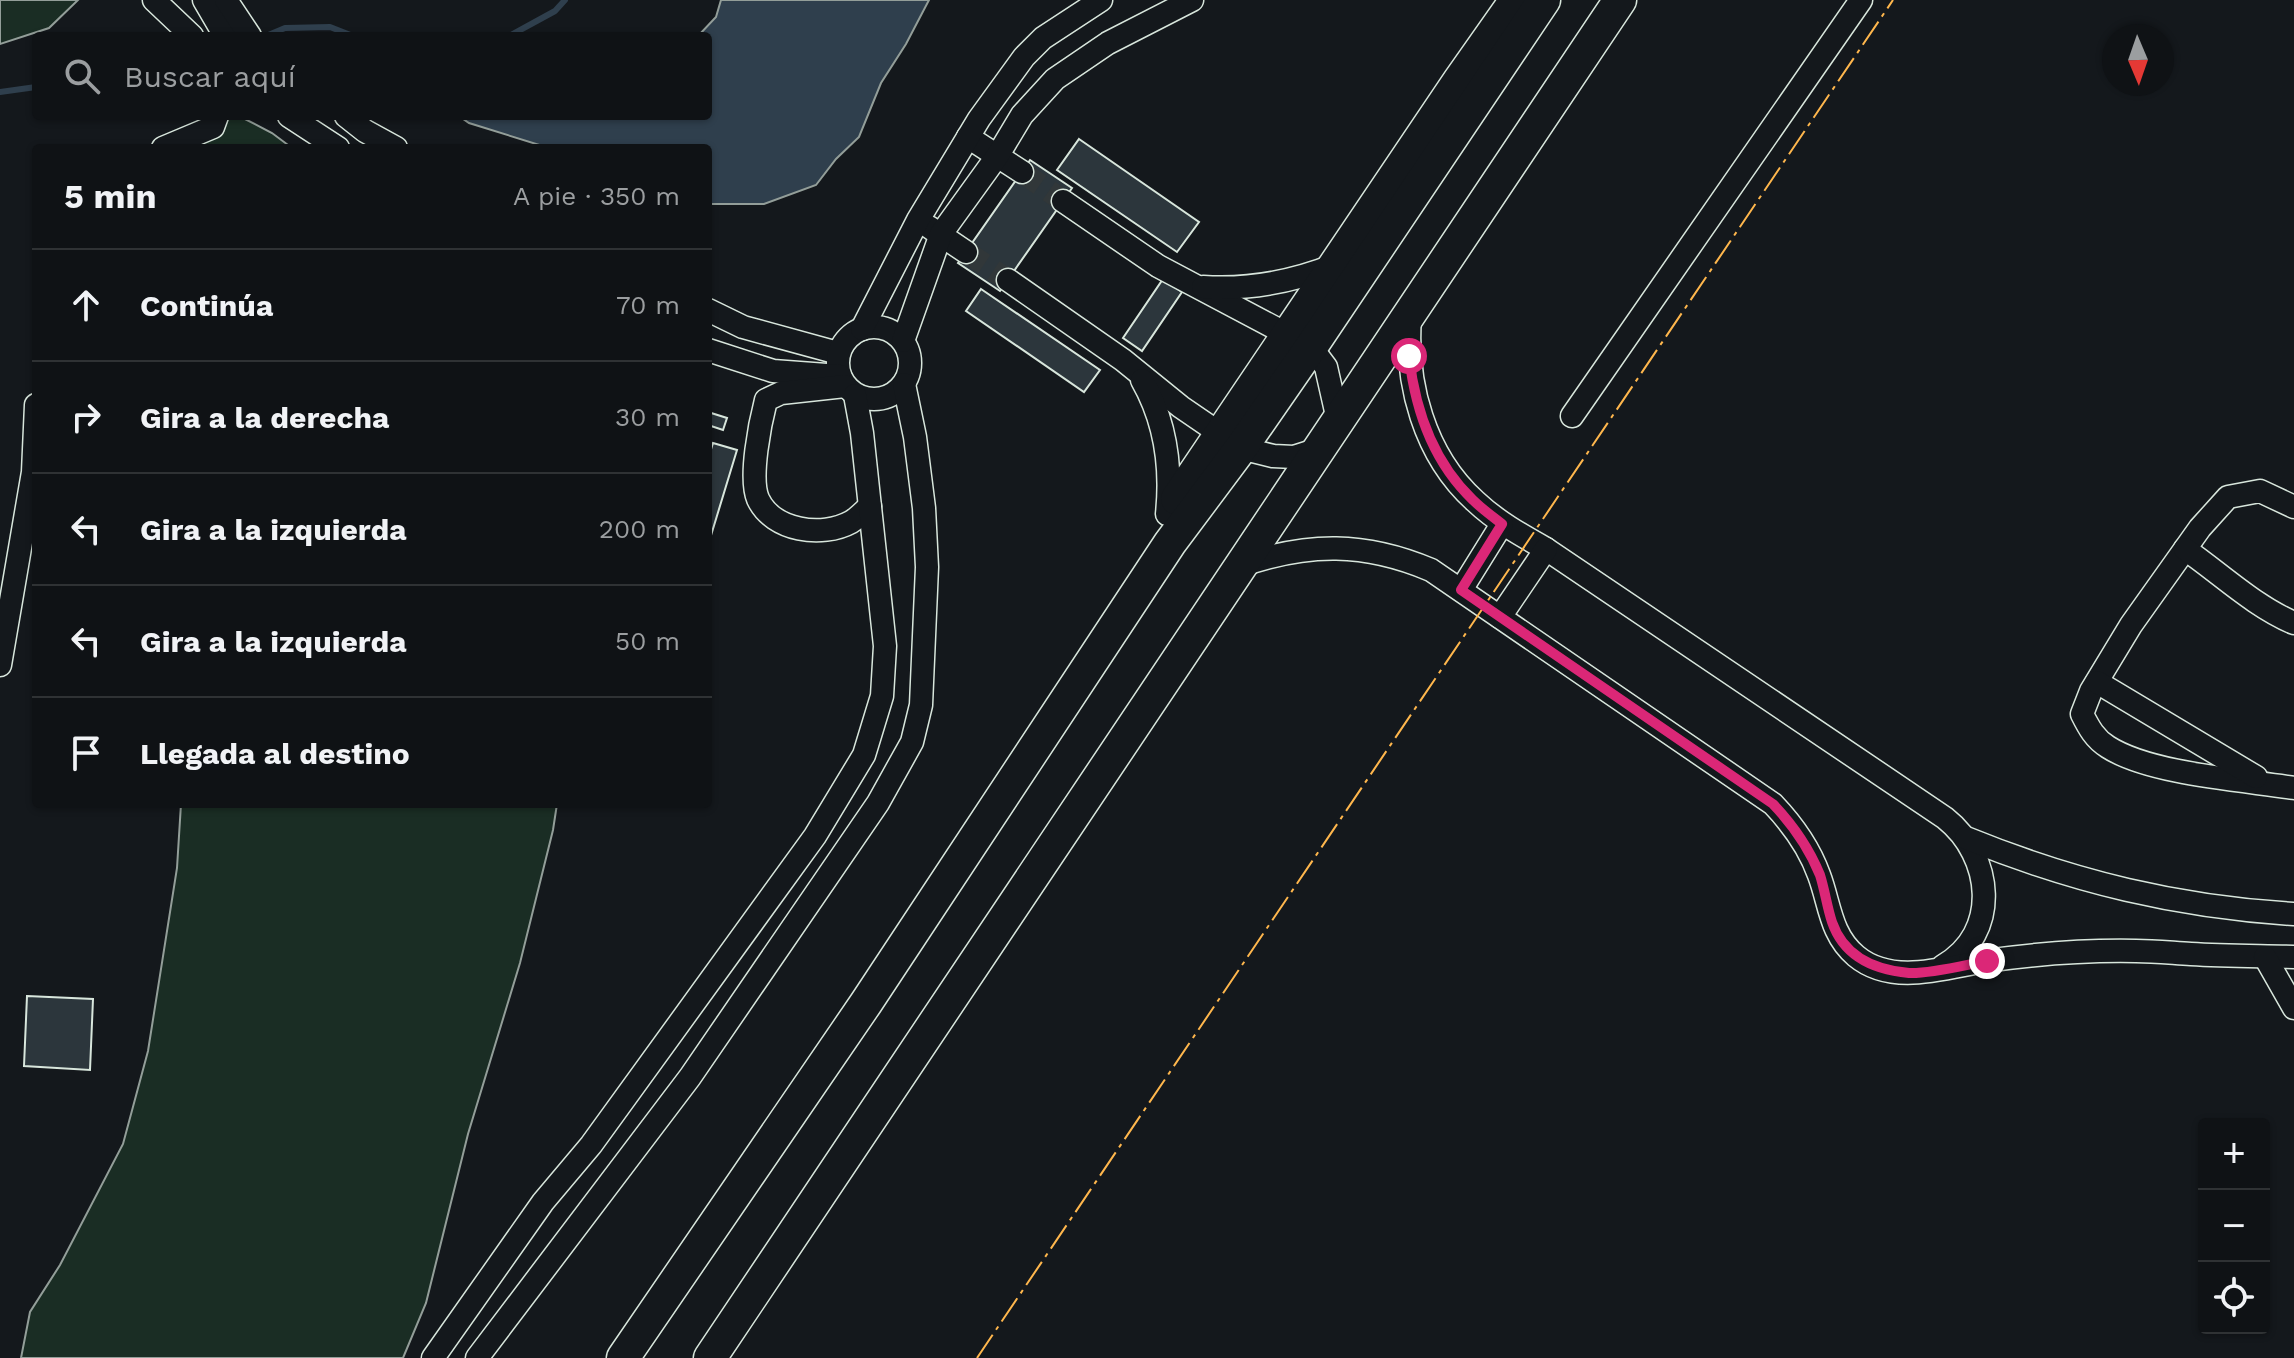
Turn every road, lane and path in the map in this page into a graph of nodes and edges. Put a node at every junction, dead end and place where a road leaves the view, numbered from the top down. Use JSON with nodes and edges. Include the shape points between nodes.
{"nodes":[{"id":1,"x":154,"y":0,"type":"edge"},
{"id":2,"x":1101,"y":0,"type":"edge"},
{"id":3,"x":1192,"y":0,"type":"edge"},
{"id":4,"x":1516,"y":0,"type":"edge"},
{"id":5,"x":1544,"y":0,"type":"edge"},
{"id":6,"x":1620,"y":0,"type":"edge"},
{"id":7,"x":1861,"y":0,"type":"edge"},
{"id":8,"x":220,"y":4,"type":"edge"},
{"id":9,"x":188,"y":32,"type":"edge"},
{"id":10,"x":239,"y":32,"type":"edge"},
{"id":11,"x":216,"y":120,"type":"edge"},
{"id":12,"x":295,"y":120,"type":"edge"},
{"id":13,"x":351,"y":120,"type":"edge"},
{"id":14,"x":968,"y":137,"type":"junction"},
{"id":15,"x":173,"y":144,"type":"edge"},
{"id":16,"x":332,"y":144,"type":"edge"},
{"id":17,"x":389,"y":144,"type":"edge"},
{"id":18,"x":998,"y":155,"type":"junction"},
{"id":19,"x":1022,"y":172,"type":"tunnel mouth"},
{"id":20,"x":1063,"y":201,"type":"tunnel mouth"},
{"id":21,"x":918,"y":220,"type":"junction"},
{"id":22,"x":941,"y":234,"type":"junction"},
{"id":23,"x":966,"y":252,"type":"tunnel mouth"},
{"id":24,"x":1335,"y":265,"type":"junction"},
{"id":25,"x":1008,"y":280,"type":"tunnel mouth"},
{"id":26,"x":1193,"y":286,"type":"junction"},
{"id":27,"x":712,"y":312,"type":"edge"},
{"id":28,"x":1410,"y":312,"type":"junction"},
{"id":29,"x":862,"y":329,"type":"junction"},
{"id":30,"x":1300,"y":340,"type":"junction"},
{"id":31,"x":903,"y":341,"type":"junction"},
{"id":32,"x":712,"y":351,"type":"edge"},
{"id":33,"x":838,"y":353,"type":"junction"},
{"id":34,"x":1138,"y":371,"type":"junction"},
{"id":35,"x":904,"y":384,"type":"junction"},
{"id":36,"x":846,"y":386,"type":"junction"},
{"id":37,"x":1572,"y":416,"type":"dead end"},
{"id":38,"x":1338,"y":420,"type":"junction"},
{"id":39,"x":1231,"y":441,"type":"junction"},
{"id":40,"x":1319,"y":449,"type":"junction"},
{"id":41,"x":32,"y":478,"type":"edge"},
{"id":42,"x":870,"y":506,"type":"junction"},
{"id":43,"x":2294,"y":507,"type":"edge"},
{"id":44,"x":1167,"y":514,"type":"junction"},
{"id":45,"x":1502,"y":524,"type":"junction"},
{"id":46,"x":1546,"y":549,"type":"junction"},
{"id":47,"x":2185,"y":549,"type":"junction"},
{"id":48,"x":1240,"y":566,"type":"junction"},
{"id":49,"x":1461,"y":590,"type":"junction"},
{"id":50,"x":1500,"y":617,"type":"junction"},
{"id":51,"x":2294,"y":623,"type":"edge"},
{"id":52,"x":0,"y":665,"type":"edge"},
{"id":53,"x":2097,"y":682,"type":"junction"},
{"id":54,"x":2267,"y":784,"type":"junction"},
{"id":55,"x":2294,"y":788,"type":"edge"},
{"id":56,"x":1966,"y":838,"type":"junction"},
{"id":57,"x":2294,"y":914,"type":"edge"},
{"id":58,"x":2265,"y":957,"type":"junction"},
{"id":59,"x":2294,"y":957,"type":"edge"},
{"id":60,"x":1934,"y":970,"type":"junction"},
{"id":61,"x":866,"y":1003,"type":"junction"},
{"id":62,"x":2294,"y":1008,"type":"edge"},
{"id":63,"x":433,"y":1358,"type":"edge"},
{"id":64,"x":477,"y":1358,"type":"edge"},
{"id":65,"x":623,"y":1358,"type":"edge"},
{"id":66,"x":710,"y":1358,"type":"edge"}],
"edges":[{"from":1,"to":9,"type":"street"},
{"from":2,"to":14,"type":"street","via":[[1024,57]]},
{"from":3,"to":18,"type":"street","via":[[1108,43],[1055,79],[1022,115]]},
{"from":4,"to":24,"type":"highway"},
{"from":5,"to":30,"type":"highway"},
{"from":6,"to":28,"type":"highway"},
{"from":7,"to":37,"type":"street"},
{"from":8,"to":10,"type":"street"},
{"from":11,"to":15,"type":"street","via":[[213,127]]},
{"from":12,"to":16,"type":"street"},
{"from":13,"to":17,"type":"street"},
{"from":14,"to":18,"type":"street"},
{"from":14,"to":21,"type":"street"},
{"from":18,"to":19,"type":"street"},
{"from":18,"to":22,"type":"street"},
{"from":20,"to":26,"type":"street"},
{"from":21,"to":22,"type":"street"},
{"from":21,"to":29,"type":"street"},
{"from":22,"to":23,"type":"street"},
{"from":22,"to":31,"type":"street"},
{"from":24,"to":26,"type":"street","via":[[1264,285]]},
{"from":24,"to":30,"type":"highway"},
{"from":25,"to":34,"type":"street"},
{"from":26,"to":30,"type":"street"},
{"from":27,"to":33,"type":"street","via":[[743,327]]},
{"from":28,"to":38,"type":"highway"},
{"from":28,"to":45,"type":"street","via":[[1411,377],[1432,442],[1457,483]]},
{"from":29,"to":31,"type":"street","via":[[884,329]]},
{"from":29,"to":33,"type":"street"},
{"from":30,"to":38,"type":"street","via":[[1326,367]]},
{"from":30,"to":39,"type":"highway"},
{"from":31,"to":35,"type":"street","via":[[910,362]]},
{"from":32,"to":36,"type":"street"},
{"from":33,"to":36,"type":"street"},
{"from":34,"to":39,"type":"street"},
{"from":34,"to":44,"type":"street","via":[[1166,444]]},
{"from":35,"to":36,"type":"street","via":[[876,400]]},
{"from":35,"to":64,"type":"street","via":[[924,508],[927,567],[921,705],[912,742],[878,803],[690,1077]]},
{"from":36,"to":42,"type":"street","via":[[862,433]]},
{"from":36,"to":42,"type":"street","via":[[781,393],[766,400],[755,478],[758,498],[771,518],[794,528],[838,526]]},
{"from":38,"to":40,"type":"highway"},
{"from":39,"to":40,"type":"street","via":[[1273,456],[1294,457]]},
{"from":39,"to":44,"type":"highway"},
{"from":39,"to":61,"type":"highway","via":[[1170,543]]},
{"from":40,"to":48,"type":"highway"},
{"from":41,"to":52,"type":"street"},
{"from":42,"to":63,"type":"street","via":[[885,646],[882,696],[864,755],[805,849]]},
{"from":43,"to":47,"type":"street","via":[[2260,491],[2228,497]]},
{"from":44,"to":61,"type":"highway","via":[[894,925],[872,966]]},
{"from":45,"to":46,"type":"street"},
{"from":45,"to":49,"type":"street"},
{"from":46,"to":50,"type":"street"},
{"from":46,"to":56,"type":"street","via":[[1945,818]]},
{"from":47,"to":51,"type":"street","via":[[2250,598]]},
{"from":47,"to":53,"type":"street"},
{"from":48,"to":49,"type":"street","via":[[1291,551],[1366,550],[1431,570]]},
{"from":48,"to":66,"type":"highway"},
{"from":49,"to":50,"type":"street"},
{"from":50,"to":60,"type":"street","via":[[1773,804],[1807,849],[1833,925],[1858,958],[1884,970]]},
{"from":53,"to":54,"type":"street"},
{"from":53,"to":54,"type":"street","via":[[2082,714],[2091,732],[2109,748],[2170,769]]},
{"from":54,"to":55,"type":"street"},
{"from":56,"to":57,"type":"street","via":[[2108,887],[2183,902]]},
{"from":56,"to":60,"type":"street","via":[[1983,880],[1982,912],[1965,949]]},
{"from":58,"to":59,"type":"street"},
{"from":58,"to":60,"type":"street","via":[[2089,952]]},
{"from":58,"to":62,"type":"street"},
{"from":61,"to":65,"type":"highway"}]}
